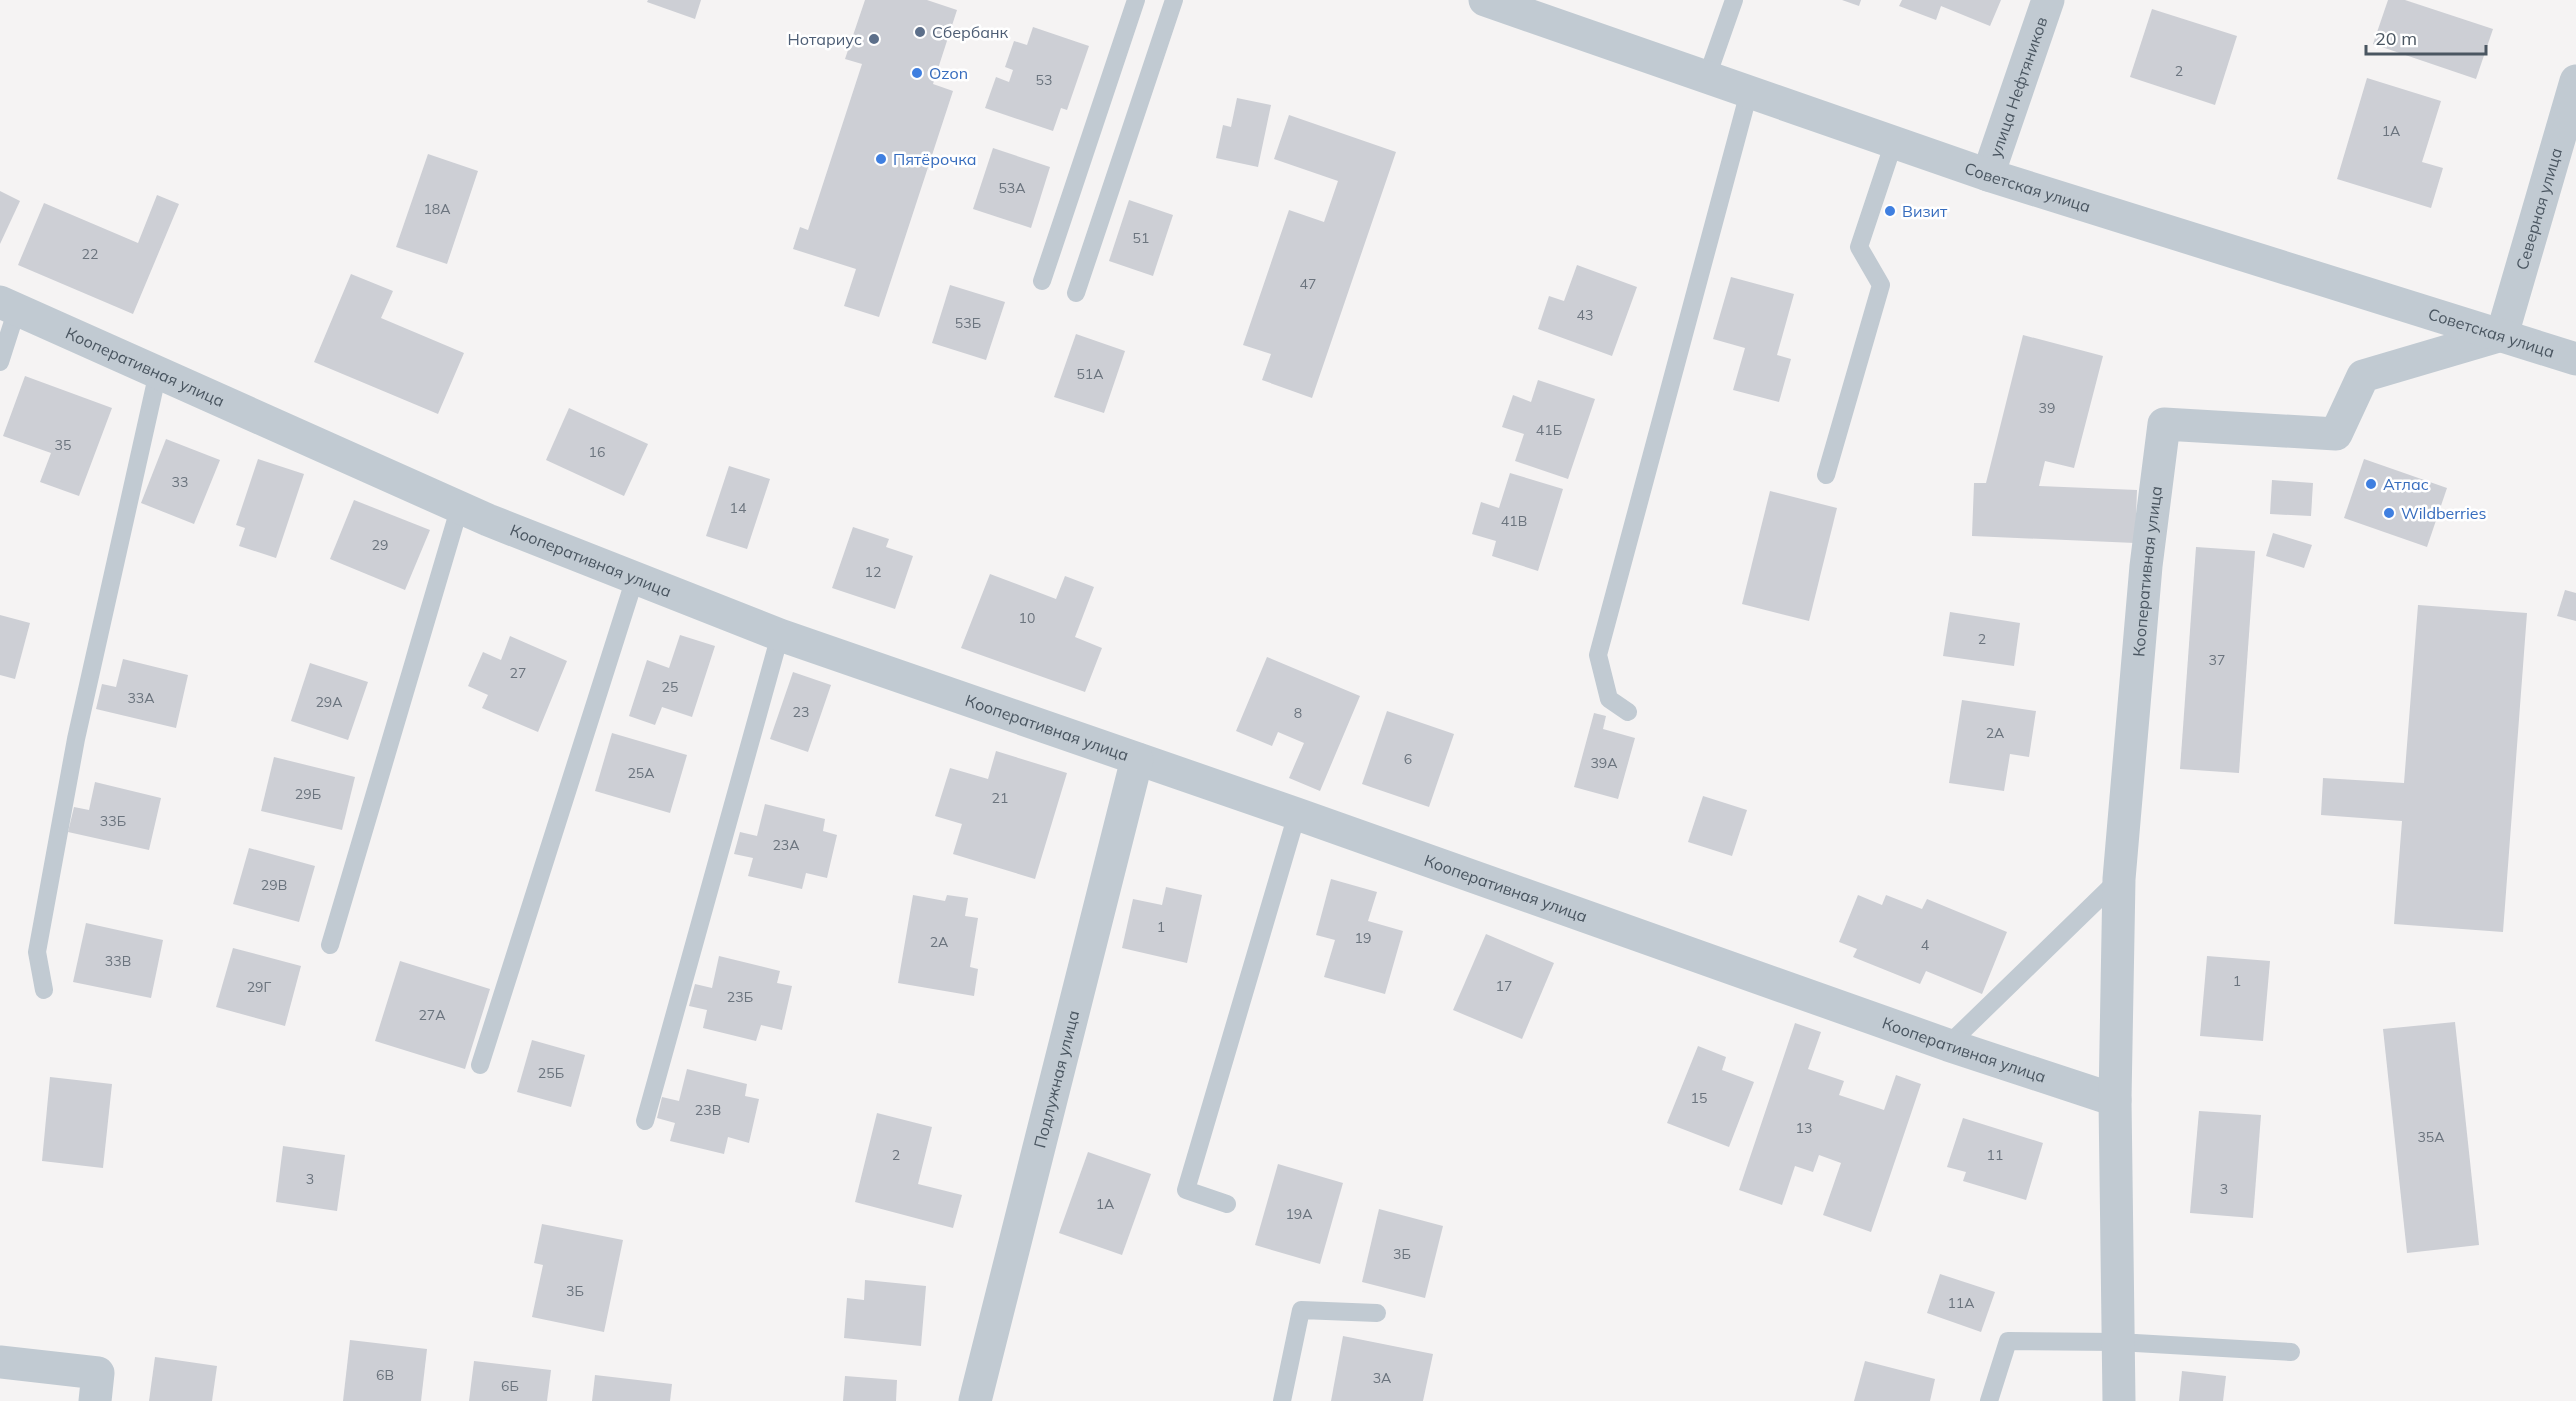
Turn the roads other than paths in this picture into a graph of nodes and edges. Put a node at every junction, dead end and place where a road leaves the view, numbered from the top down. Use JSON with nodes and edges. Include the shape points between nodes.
{"nodes":[{"id":1,"x":1136,"y":0,"type":"edge"},
{"id":2,"x":1174,"y":0,"type":"edge"},
{"id":3,"x":1485,"y":0,"type":"edge"},
{"id":4,"x":1734,"y":0,"type":"edge"},
{"id":5,"x":2048,"y":0,"type":"edge"},
{"id":6,"x":1707,"y":77,"type":"junction"},
{"id":7,"x":2576,"y":81,"type":"edge"},
{"id":8,"x":1749,"y":92,"type":"junction"},
{"id":9,"x":1894,"y":142,"type":"junction"},
{"id":10,"x":1988,"y":175,"type":"junction"},
{"id":11,"x":1042,"y":280,"type":"dead end"},
{"id":12,"x":1076,"y":293,"type":"dead end"},
{"id":13,"x":8,"y":305,"type":"edge"},
{"id":14,"x":2502,"y":335,"type":"junction"},
{"id":15,"x":2576,"y":358,"type":"edge"},
{"id":16,"x":0,"y":362,"type":"edge"},
{"id":17,"x":158,"y":372,"type":"junction"},
{"id":18,"x":1826,"y":475,"type":"dead end"},
{"id":19,"x":459,"y":506,"type":"junction"},
{"id":20,"x":634,"y":578,"type":"junction"},
{"id":21,"x":780,"y":635,"type":"junction"},
{"id":22,"x":1628,"y":712,"type":"dead end"},
{"id":23,"x":1137,"y":759,"type":"junction"},
{"id":24,"x":1297,"y":814,"type":"junction"},
{"id":25,"x":2119,"y":879,"type":"junction"},
{"id":26,"x":330,"y":945,"type":"dead end"},
{"id":27,"x":44,"y":990,"type":"dead end"},
{"id":28,"x":1948,"y":1045,"type":"junction"},
{"id":29,"x":480,"y":1065,"type":"dead end"},
{"id":30,"x":2115,"y":1100,"type":"junction"},
{"id":31,"x":645,"y":1120,"type":"dead end"},
{"id":32,"x":1227,"y":1204,"type":"dead end"},
{"id":33,"x":1377,"y":1313,"type":"dead end"},
{"id":34,"x":2118,"y":1342,"type":"junction"},
{"id":35,"x":2291,"y":1352,"type":"dead end"},
{"id":36,"x":0,"y":1362,"type":"edge"},
{"id":37,"x":95,"y":1401,"type":"edge"},
{"id":38,"x":975,"y":1401,"type":"edge"},
{"id":39,"x":1282,"y":1401,"type":"edge"},
{"id":40,"x":1989,"y":1401,"type":"edge"},
{"id":41,"x":2119,"y":1401,"type":"edge"}],
"edges":[{"from":1,"to":11,"type":"lane"},
{"from":2,"to":12,"type":"lane"},
{"from":3,"to":6,"type":"street","name":"Советская улица"},
{"from":4,"to":6,"type":"lane"},
{"from":5,"to":10,"type":"street","name":"улица Нефтяников"},
{"from":6,"to":8,"type":"street","name":"Советская улица"},
{"from":7,"to":14,"type":"street","name":"Северная улица"},
{"from":8,"to":9,"type":"street","name":"Советская улица"},
{"from":8,"to":22,"type":"lane","via":[[1598,655],[1609,699]]},
{"from":9,"to":10,"type":"street","name":"Советская улица"},
{"from":9,"to":18,"type":"lane","via":[[1859,247],[1881,285]]},
{"from":10,"to":14,"type":"street","name":"Советская улица"},
{"from":13,"to":16,"type":"lane"},
{"from":13,"to":17,"type":"street","name":"Кооперативная улица"},
{"from":14,"to":15,"type":"street","name":"Советская улица"},
{"from":14,"to":25,"type":"street","name":"Кооперативная улица","via":[[2363,376],[2336,434],[2164,424],[2146,566]]},
{"from":17,"to":19,"type":"street","name":"Кооперативная улица"},
{"from":17,"to":27,"type":"lane","via":[[72,761],[37,952]]},
{"from":19,"to":20,"type":"street","name":"Кооперативная улица"},
{"from":19,"to":26,"type":"lane"},
{"from":20,"to":21,"type":"street","name":"Кооперативная улица"},
{"from":20,"to":29,"type":"lane"},
{"from":21,"to":23,"type":"street","name":"Кооперативная улица"},
{"from":21,"to":31,"type":"lane"},
{"from":23,"to":24,"type":"street","name":"Кооперативная улица"},
{"from":23,"to":38,"type":"street","name":"Подлужная улица"},
{"from":24,"to":28,"type":"street","name":"Кооперативная улица"},
{"from":24,"to":32,"type":"lane","via":[[1186,1190]]},
{"from":25,"to":28,"type":"lane"},
{"from":25,"to":30,"type":"street","name":"Кооперативная улица"},
{"from":28,"to":30,"type":"street","name":"Кооперативная улица"},
{"from":30,"to":34,"type":"street","name":"Кооперативная улица"},
{"from":33,"to":39,"type":"lane","via":[[1301,1310]]},
{"from":34,"to":35,"type":"lane"},
{"from":34,"to":40,"type":"lane","via":[[2008,1341]]},
{"from":34,"to":41,"type":"street","name":"Кооперативная улица"},
{"from":36,"to":37,"type":"street","via":[[99,1373]]}]}
